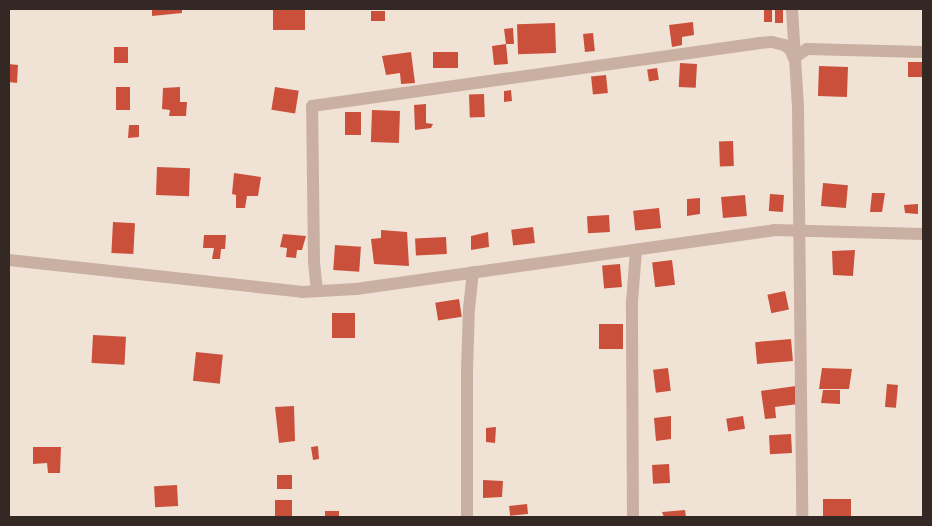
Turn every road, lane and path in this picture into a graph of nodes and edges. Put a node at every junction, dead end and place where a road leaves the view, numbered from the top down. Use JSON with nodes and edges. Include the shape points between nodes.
{"nodes":[{"id":1,"x":792,"y":9,"type":"edge"},
{"id":2,"x":923,"y":52,"type":"edge"},
{"id":3,"x":794,"y":58,"type":"junction"},
{"id":4,"x":798,"y":230,"type":"junction"},
{"id":5,"x":923,"y":234,"type":"edge"},
{"id":6,"x":636,"y":250,"type":"junction"},
{"id":7,"x":9,"y":260,"type":"edge"},
{"id":8,"x":473,"y":272,"type":"junction"},
{"id":9,"x":317,"y":291,"type":"junction"},
{"id":10,"x":466,"y":517,"type":"edge"},
{"id":11,"x":633,"y":517,"type":"edge"},
{"id":12,"x":802,"y":517,"type":"edge"}],
"edges":[{"from":1,"to":3,"type":"street"},
{"from":2,"to":3,"type":"street","via":[[807,49]]},
{"from":3,"to":4,"type":"street","via":[[798,106]]},
{"from":3,"to":9,"type":"street","via":[[784,45],[759,43],[312,106]]},
{"from":4,"to":5,"type":"street"},
{"from":4,"to":6,"type":"street","via":[[774,230]]},
{"from":4,"to":12,"type":"street"},
{"from":6,"to":8,"type":"street"},
{"from":6,"to":11,"type":"street","via":[[632,302]]},
{"from":7,"to":9,"type":"street"},
{"from":8,"to":9,"type":"street","via":[[356,289]]},
{"from":8,"to":10,"type":"street","via":[[467,372]]}]}
